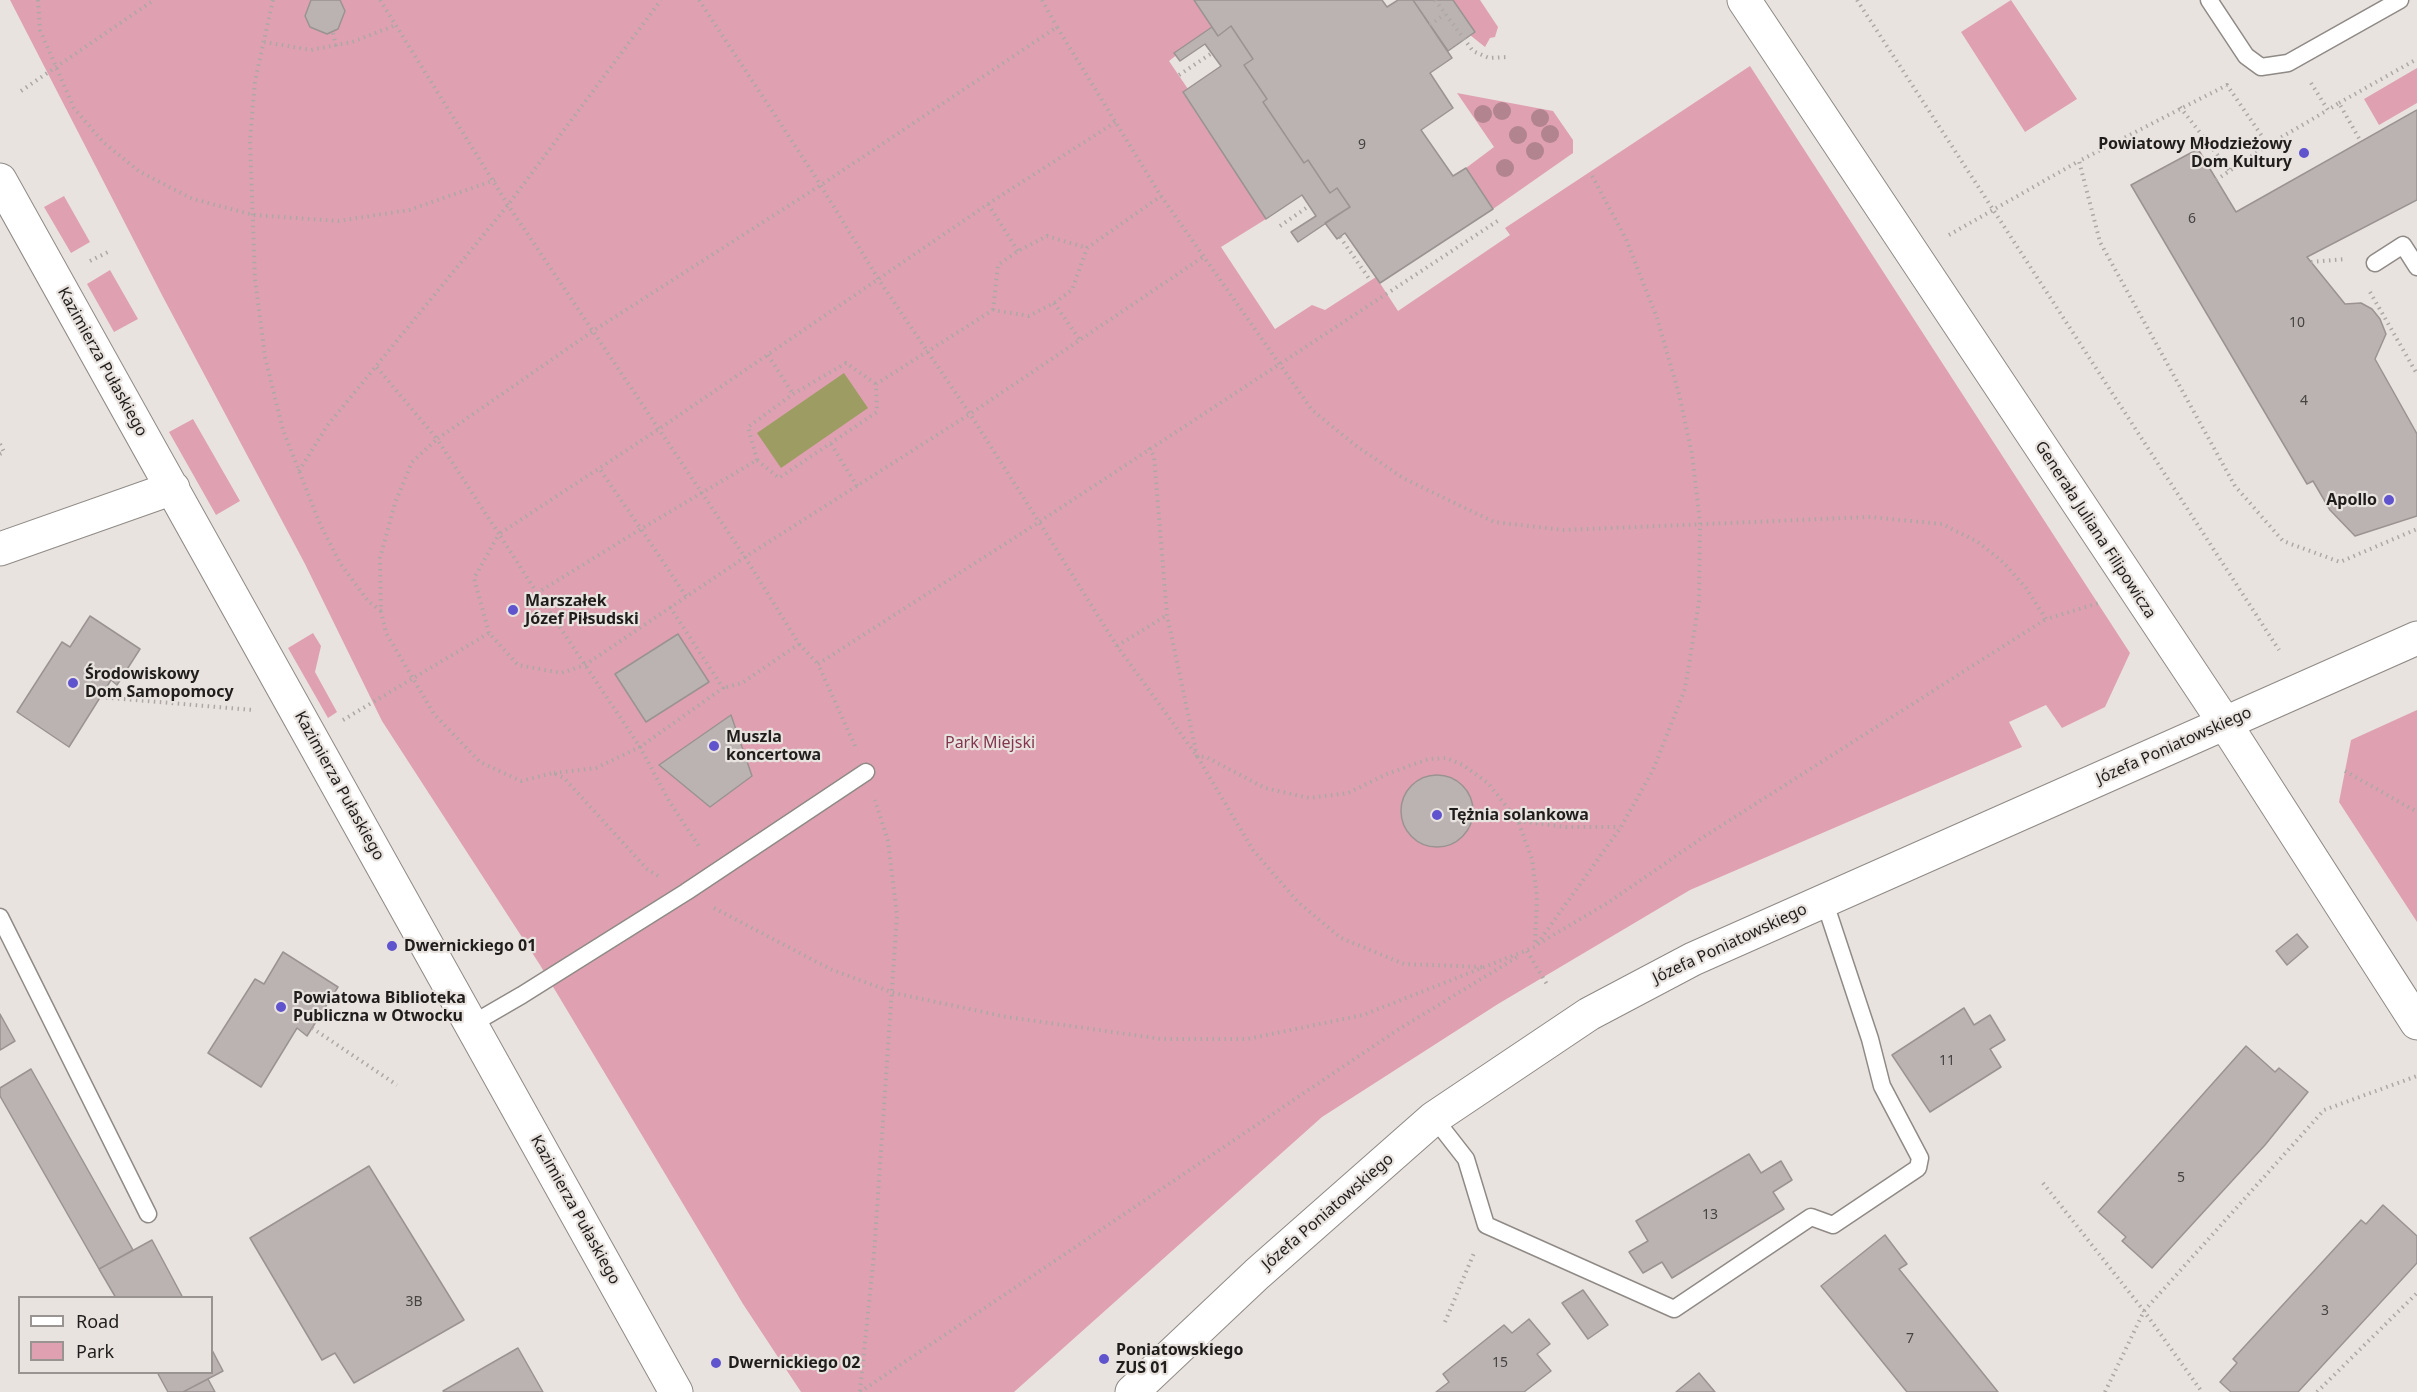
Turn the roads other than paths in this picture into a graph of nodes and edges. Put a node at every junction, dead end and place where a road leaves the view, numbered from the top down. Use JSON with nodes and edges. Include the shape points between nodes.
{"nodes":[{"id":1,"x":2209,"y":0,"type":"edge"},
{"id":2,"x":2400,"y":0,"type":"edge"},
{"id":3,"x":1757,"y":18,"type":"edge"},
{"id":4,"x":0,"y":180,"type":"edge"},
{"id":5,"x":2375,"y":263,"type":"dead end"},
{"id":6,"x":2417,"y":267,"type":"edge"},
{"id":7,"x":173,"y":488,"type":"junction"},
{"id":8,"x":0,"y":549,"type":"edge"},
{"id":9,"x":2417,"y":638,"type":"edge"},
{"id":10,"x":2224,"y":722,"type":"junction"},
{"id":11,"x":866,"y":772,"type":"road end"},
{"id":12,"x":1824,"y":900,"type":"junction"},
{"id":13,"x":0,"y":917,"type":"edge"},
{"id":14,"x":2417,"y":1023,"type":"edge"},
{"id":15,"x":472,"y":1024,"type":"junction"},
{"id":16,"x":1434,"y":1118,"type":"junction"},
{"id":17,"x":148,"y":1214,"type":"dead end"},
{"id":18,"x":676,"y":1392,"type":"edge"},
{"id":19,"x":1132,"y":1392,"type":"edge"}],
"edges":[{"from":1,"to":2,"type":"lane","via":[[2246,56],[2261,67],[2288,63]]},
{"from":3,"to":10,"type":"street","name":"Generała Juliana Filipowicza"},
{"from":4,"to":7,"type":"street","name":"Kazimierza Pułaskiego"},
{"from":5,"to":6,"type":"lane","via":[[2403,245]]},
{"from":7,"to":8,"type":"street"},
{"from":7,"to":15,"type":"street","name":"Kazimierza Pułaskiego"},
{"from":9,"to":10,"type":"street","name":"Józefa Poniatowskiego"},
{"from":10,"to":12,"type":"street","name":"Józefa Poniatowskiego"},
{"from":10,"to":14,"type":"street","name":"Generała Juliana Filipowicza"},
{"from":11,"to":15,"type":"lane","via":[[686,892]]},
{"from":12,"to":16,"type":"street","name":"Józefa Poniatowskiego","via":[[1694,959],[1589,1014]]},
{"from":12,"to":16,"type":"lane","via":[[1882,1086],[1920,1158],[1918,1168],[1833,1225],[1811,1217],[1674,1309],[1486,1225],[1466,1159]]},
{"from":13,"to":17,"type":"lane"},
{"from":15,"to":18,"type":"street","name":"Kazimierza Pułaskiego"},
{"from":16,"to":19,"type":"street","name":"Józefa Poniatowskiego","via":[[1257,1274]]}]}
